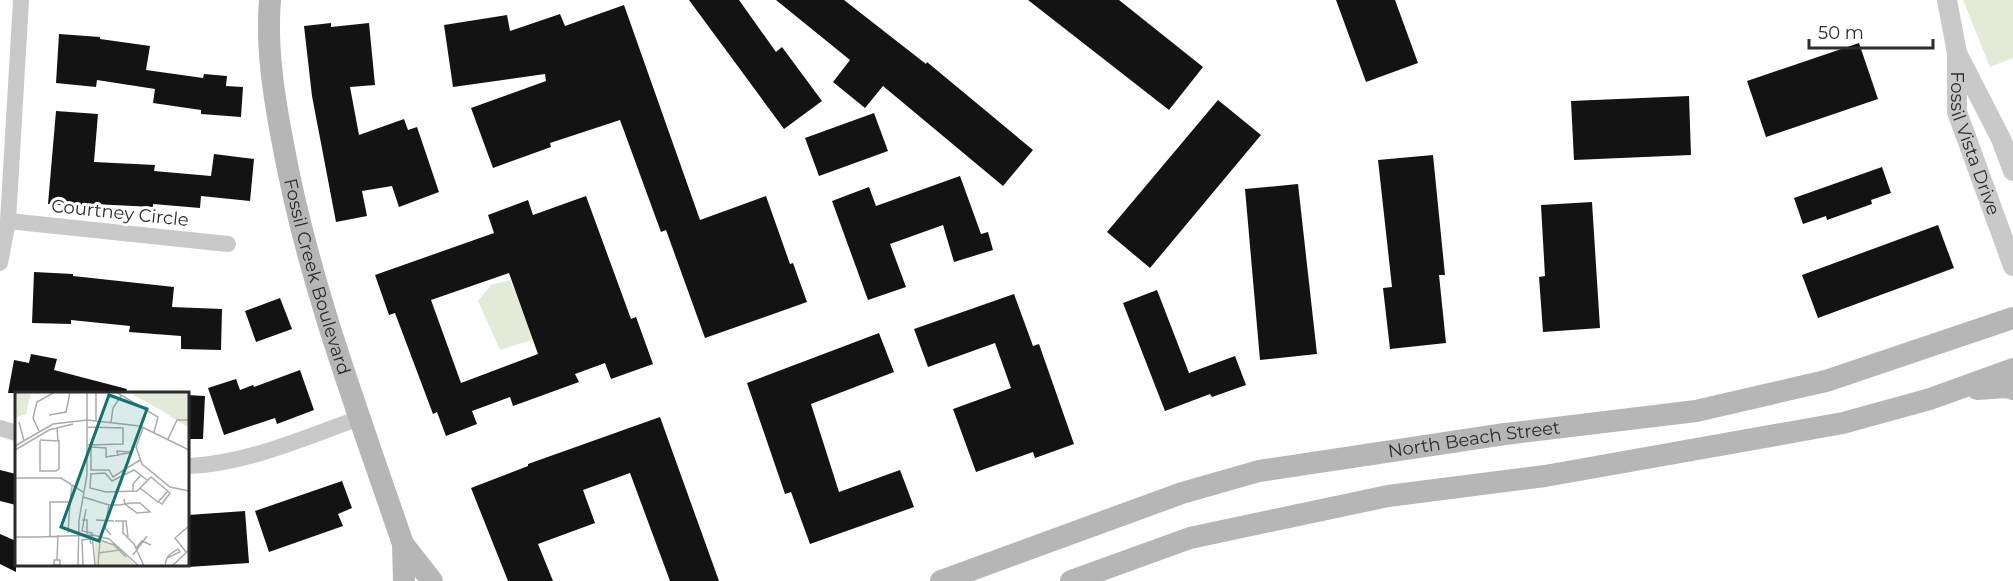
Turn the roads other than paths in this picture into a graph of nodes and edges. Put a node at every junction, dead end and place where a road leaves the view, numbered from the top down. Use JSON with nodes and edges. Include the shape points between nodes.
{"nodes":[{"id":1,"x":21,"y":0,"type":"edge"},
{"id":2,"x":270,"y":0,"type":"edge"},
{"id":3,"x":1947,"y":0,"type":"edge"},
{"id":4,"x":1957,"y":53,"type":"junction"},
{"id":5,"x":2013,"y":171,"type":"edge"},
{"id":6,"x":8,"y":221,"type":"junction"},
{"id":7,"x":228,"y":244,"type":"dead end"},
{"id":8,"x":0,"y":262,"type":"edge"},
{"id":9,"x":2013,"y":266,"type":"edge"},
{"id":10,"x":2013,"y":318,"type":"edge"},
{"id":11,"x":2013,"y":369,"type":"edge"},
{"id":12,"x":2013,"y":389,"type":"edge"},
{"id":13,"x":1954,"y":391,"type":"junction"},
{"id":14,"x":1708,"y":408,"type":"junction"},
{"id":15,"x":360,"y":418,"type":"junction"},
{"id":16,"x":0,"y":428,"type":"edge"},
{"id":17,"x":15,"y":433,"type":"edge"},
{"id":18,"x":1714,"y":447,"type":"junction"},
{"id":19,"x":189,"y":466,"type":"edge"},
{"id":20,"x":403,"y":544,"type":"junction"},
{"id":21,"x":988,"y":573,"type":"edge"},
{"id":22,"x":404,"y":581,"type":"edge"},
{"id":23,"x":432,"y":581,"type":"edge"},
{"id":24,"x":940,"y":581,"type":"edge"},
{"id":25,"x":1071,"y":581,"type":"edge"}],
"edges":[{"from":1,"to":6,"type":"street"},
{"from":2,"to":15,"type":"main road","name":"Fossil Creek Boulevard","via":[[275,102],[288,171],[309,260]]},
{"from":3,"to":4,"type":"street","name":"Fossil Vista Drive"},
{"from":4,"to":5,"type":"street","name":"Fossil Vista Drive"},
{"from":4,"to":9,"type":"street","name":"Fossil Vista Drive","via":[[1957,112]]},
{"from":6,"to":7,"type":"street","name":"Courtney Circle"},
{"from":6,"to":8,"type":"street"},
{"from":10,"to":14,"type":"main road","name":"North Beach Street","via":[[1826,381]]},
{"from":11,"to":13,"type":"main road"},
{"from":12,"to":13,"type":"main road"},
{"from":13,"to":18,"type":"main road","via":[[1843,423]]},
{"from":14,"to":18,"type":"main road"},
{"from":14,"to":21,"type":"main road","name":"North Beach Street","via":[[1259,471],[1182,493]]},
{"from":15,"to":19,"type":"street","via":[[240,459]]},
{"from":15,"to":20,"type":"main road","name":"Fossil Creek Boulevard"},
{"from":16,"to":17,"type":"street"},
{"from":18,"to":25,"type":"main road","via":[[1545,476],[1388,496],[1190,538]]},
{"from":20,"to":22,"type":"main road","name":"Fossil Creek Boulevard"},
{"from":20,"to":23,"type":"main road","name":"Fossil Creek Boulevard"},
{"from":21,"to":24,"type":"main road","name":"North Beach Street"}]}
